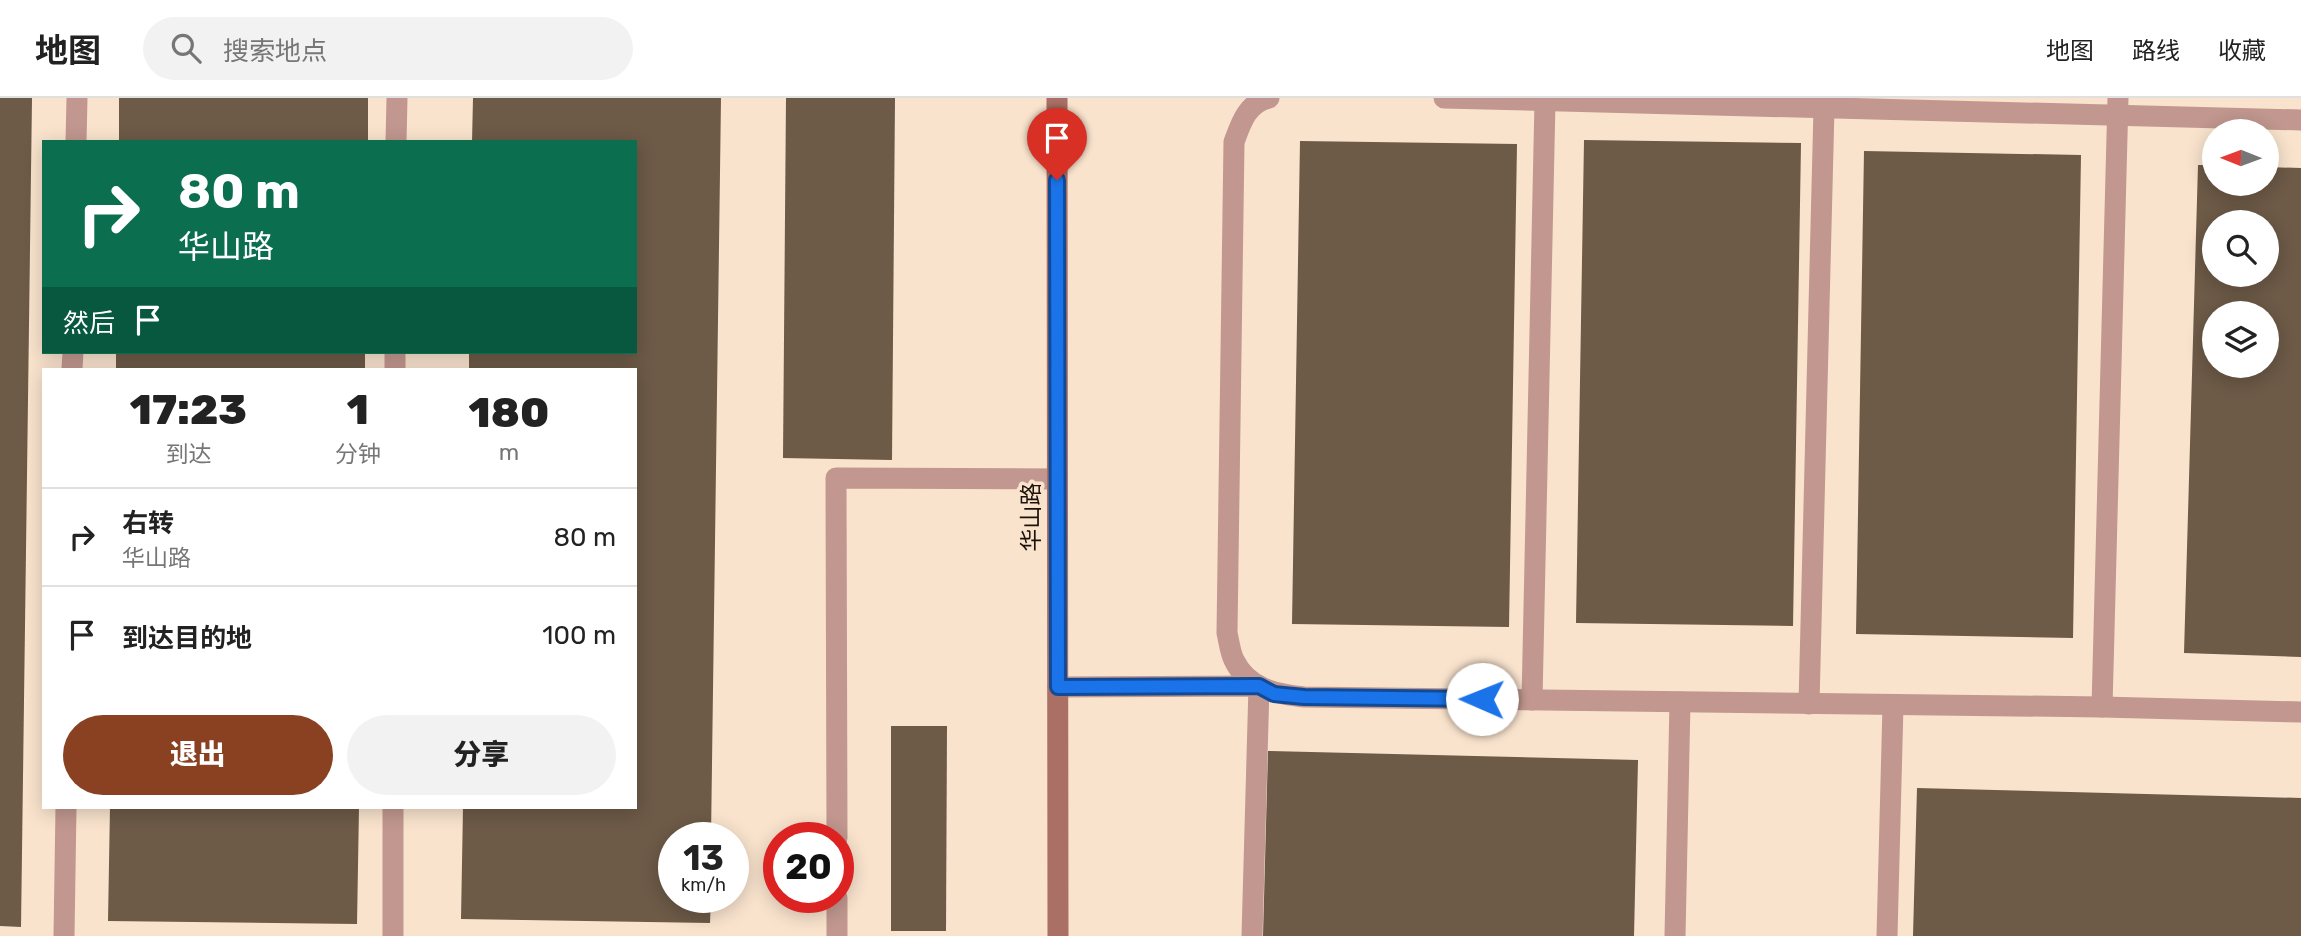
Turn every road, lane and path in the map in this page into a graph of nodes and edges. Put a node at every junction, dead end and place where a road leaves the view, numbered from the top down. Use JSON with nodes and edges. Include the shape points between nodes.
{"nodes":[{"id":1,"x":77,"y":98,"type":"edge"},
{"id":2,"x":397,"y":98,"type":"edge"},
{"id":3,"x":1057,"y":98,"type":"edge"},
{"id":4,"x":1269,"y":98,"type":"edge"},
{"id":5,"x":1444,"y":98,"type":"edge"},
{"id":6,"x":1545,"y":100,"type":"junction"},
{"id":7,"x":2118,"y":107,"type":"edge"},
{"id":8,"x":1824,"y":108,"type":"junction"},
{"id":9,"x":2301,"y":120,"type":"edge"},
{"id":10,"x":76,"y":140,"type":"edge"},
{"id":11,"x":396,"y":140,"type":"edge"},
{"id":12,"x":1057,"y":478,"type":"junction"},
{"id":13,"x":1259,"y":686,"type":"junction"},
{"id":14,"x":1058,"y":687,"type":"junction"},
{"id":15,"x":1532,"y":700,"type":"junction"},
{"id":16,"x":1680,"y":702,"type":"junction"},
{"id":17,"x":1809,"y":704,"type":"junction"},
{"id":18,"x":1893,"y":705,"type":"junction"},
{"id":19,"x":2102,"y":707,"type":"junction"},
{"id":20,"x":2301,"y":712,"type":"edge"},
{"id":21,"x":66,"y":809,"type":"edge"},
{"id":22,"x":393,"y":809,"type":"edge"},
{"id":23,"x":837,"y":822,"type":"edge"},
{"id":24,"x":837,"y":913,"type":"edge"},
{"id":25,"x":64,"y":936,"type":"edge"},
{"id":26,"x":393,"y":936,"type":"edge"},
{"id":27,"x":837,"y":936,"type":"edge"},
{"id":28,"x":1058,"y":936,"type":"edge"},
{"id":29,"x":1252,"y":936,"type":"edge"},
{"id":30,"x":1675,"y":936,"type":"edge"},
{"id":31,"x":1886,"y":936,"type":"edge"}],
"edges":[{"from":1,"to":10,"type":"lane"},
{"from":2,"to":11,"type":"lane"},
{"from":3,"to":12,"type":"street","name":"华山路"},
{"from":4,"to":13,"type":"lane","via":[[1245,113],[1234,142],[1227,633],[1233,660],[1248,681]]},
{"from":5,"to":6,"type":"lane"},
{"from":6,"to":8,"type":"lane"},
{"from":6,"to":15,"type":"lane"},
{"from":7,"to":8,"type":"lane"},
{"from":7,"to":9,"type":"lane"},
{"from":7,"to":19,"type":"lane"},
{"from":8,"to":17,"type":"lane"},
{"from":12,"to":14,"type":"street","name":"华山路"},
{"from":12,"to":23,"type":"lane","via":[[836,478]]},
{"from":13,"to":14,"type":"lane"},
{"from":13,"to":15,"type":"lane","via":[[1274,694],[1304,697]]},
{"from":13,"to":29,"type":"lane"},
{"from":14,"to":28,"type":"street","name":"华山路"},
{"from":15,"to":16,"type":"lane"},
{"from":16,"to":17,"type":"lane"},
{"from":16,"to":30,"type":"lane"},
{"from":17,"to":18,"type":"lane"},
{"from":18,"to":19,"type":"lane"},
{"from":18,"to":31,"type":"lane"},
{"from":19,"to":20,"type":"lane"},
{"from":21,"to":25,"type":"lane"},
{"from":22,"to":26,"type":"lane"},
{"from":24,"to":27,"type":"lane"}]}
